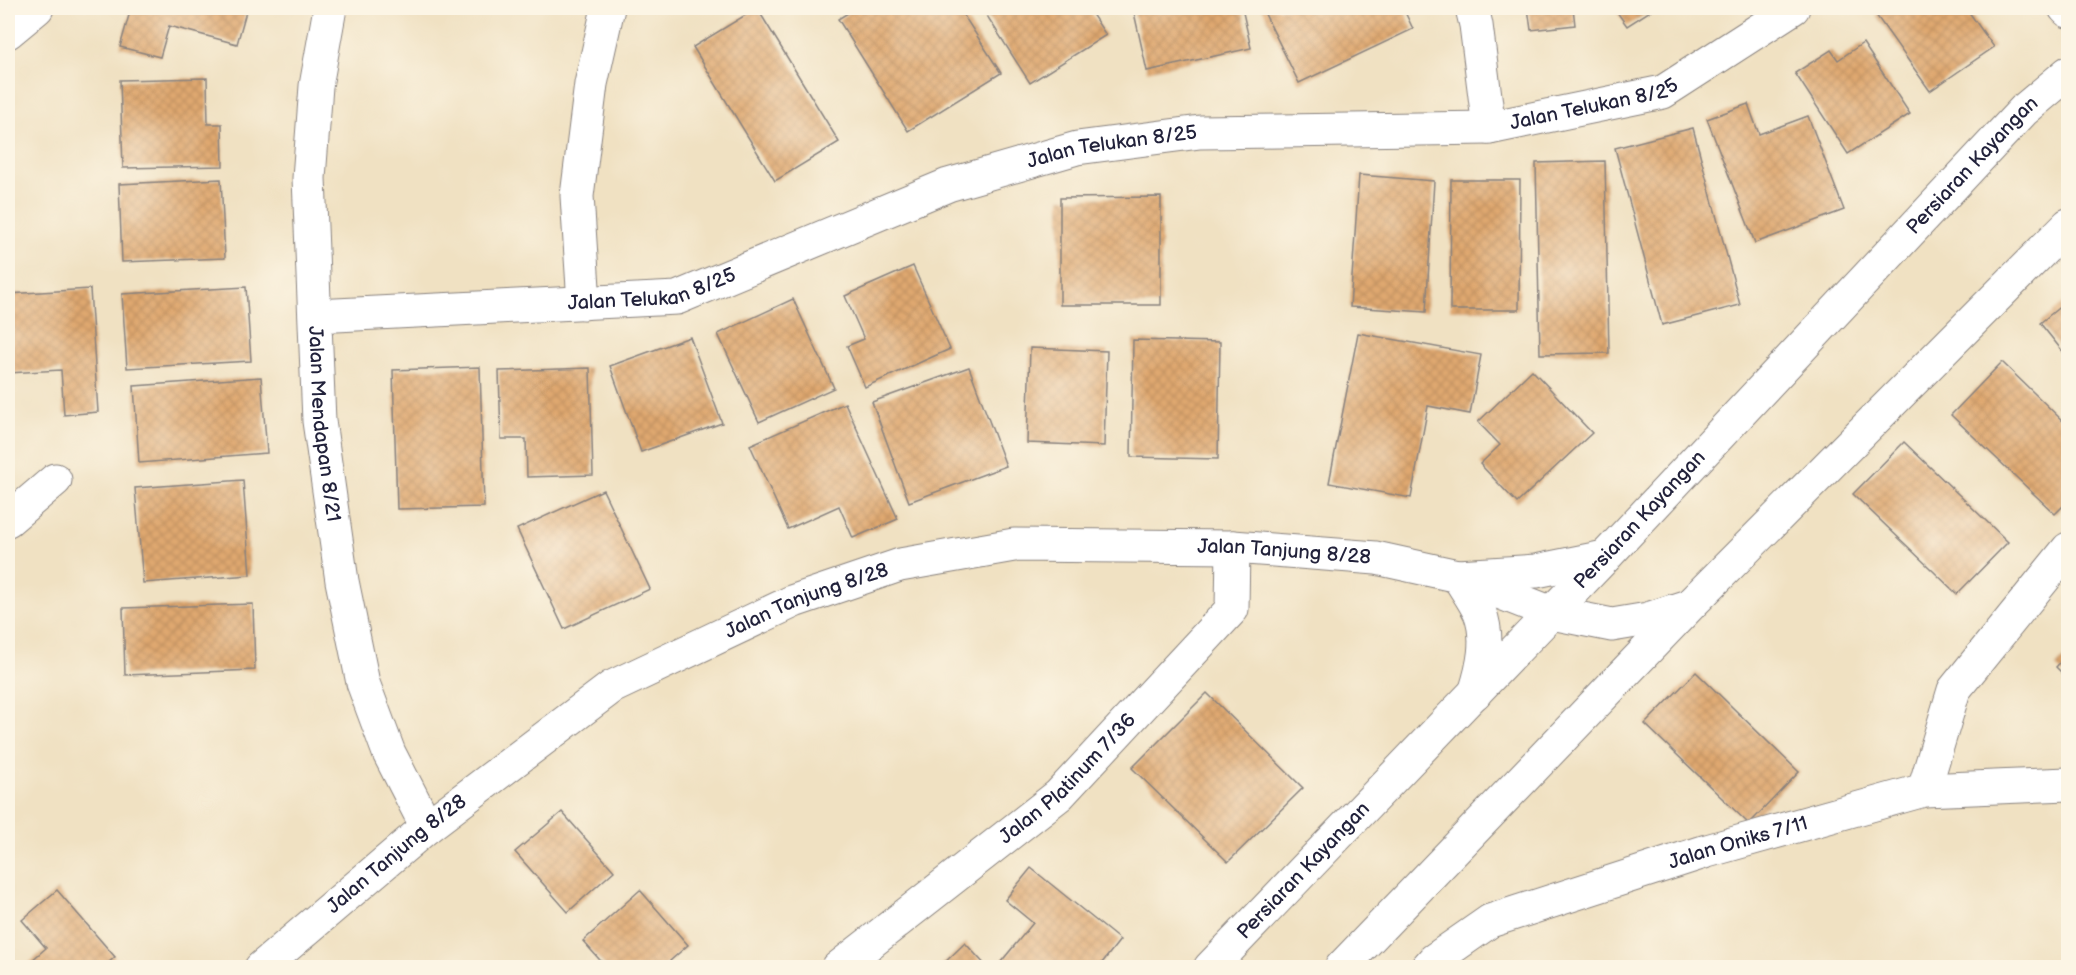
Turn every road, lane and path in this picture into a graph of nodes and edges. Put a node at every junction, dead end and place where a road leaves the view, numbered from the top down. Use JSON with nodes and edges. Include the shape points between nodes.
{"nodes":[{"id":1,"x":37,"y":8,"type":"edge"},
{"id":2,"x":330,"y":8,"type":"edge"},
{"id":3,"x":608,"y":8,"type":"edge"},
{"id":4,"x":1472,"y":8,"type":"edge"},
{"id":5,"x":1793,"y":8,"type":"edge"},
{"id":6,"x":2065,"y":8,"type":"edge"},
{"id":7,"x":2068,"y":11,"type":"edge"},
{"id":8,"x":8,"y":32,"type":"edge"},
{"id":9,"x":2068,"y":73,"type":"edge"},
{"id":10,"x":1489,"y":128,"type":"junction"},
{"id":11,"x":2068,"y":225,"type":"edge"},
{"id":12,"x":584,"y":303,"type":"junction"},
{"id":13,"x":316,"y":316,"type":"junction"},
{"id":14,"x":55,"y":480,"type":"dead end"},
{"id":15,"x":8,"y":520,"type":"edge"},
{"id":16,"x":1233,"y":547,"type":"junction"},
{"id":17,"x":2068,"y":549,"type":"edge"},
{"id":18,"x":1605,"y":557,"type":"junction"},
{"id":19,"x":1458,"y":576,"type":"junction"},
{"id":20,"x":1690,"y":605,"type":"junction"},
{"id":21,"x":1552,"y":613,"type":"junction"},
{"id":22,"x":1475,"y":693,"type":"junction"},
{"id":23,"x":2068,"y":784,"type":"edge"},
{"id":24,"x":1924,"y":790,"type":"junction"},
{"id":25,"x":427,"y":827,"type":"junction"},
{"id":26,"x":261,"y":968,"type":"edge"},
{"id":27,"x":838,"y":968,"type":"edge"},
{"id":28,"x":1209,"y":968,"type":"edge"},
{"id":29,"x":1341,"y":968,"type":"edge"},
{"id":30,"x":1427,"y":968,"type":"edge"}],
"edges":[{"from":1,"to":8,"type":"street"},
{"from":2,"to":13,"type":"street","name":"Jalan Mendapan 8/21","via":[[316,86],[309,178]]},
{"from":3,"to":12,"type":"street","via":[[591,84],[577,196]]},
{"from":4,"to":10,"type":"street"},
{"from":5,"to":10,"type":"street","name":"Jalan Telukan 8/25","via":[[1663,92]]},
{"from":6,"to":7,"type":"street"},
{"from":9,"to":18,"type":"street","name":"Persiaran Kayangan","via":[[2024,110]]},
{"from":10,"to":12,"type":"street","name":"Jalan Telukan 8/25","via":[[1200,132],[1077,148],[948,185],[677,298]]},
{"from":11,"to":20,"type":"street"},
{"from":12,"to":13,"type":"street","name":"Jalan Telukan 8/25"},
{"from":13,"to":25,"type":"street","name":"Jalan Mendapan 8/21","via":[[319,421],[342,581],[363,683],[389,753]]},
{"from":14,"to":15,"type":"street"},
{"from":16,"to":19,"type":"street","name":"Jalan Tanjung 8/28","via":[[1376,558]]},
{"from":16,"to":25,"type":"street","name":"Jalan Tanjung 8/28","via":[[1014,545],[900,565],[794,601],[612,687]]},
{"from":16,"to":27,"type":"street","name":"Jalan Platinum 7/36","via":[[1232,609],[1059,795]]},
{"from":17,"to":24,"type":"street","via":[[1954,690]]},
{"from":18,"to":19,"type":"street","via":[[1536,571]]},
{"from":18,"to":21,"type":"street","name":"Persiaran Kayangan"},
{"from":19,"to":21,"type":"street"},
{"from":19,"to":22,"type":"street","via":[[1480,614],[1485,637],[1484,665]]},
{"from":20,"to":21,"type":"street","via":[[1648,619],[1612,625]]},
{"from":20,"to":29,"type":"street"},
{"from":21,"to":22,"type":"street","name":"Persiaran Kayangan"},
{"from":22,"to":28,"type":"street","name":"Persiaran Kayangan"},
{"from":23,"to":24,"type":"street","name":"Jalan Oniks 7/11"},
{"from":24,"to":30,"type":"street","name":"Jalan Oniks 7/11","via":[[1707,851],[1490,921]]},
{"from":25,"to":26,"type":"street","name":"Jalan Tanjung 8/28"}]}
